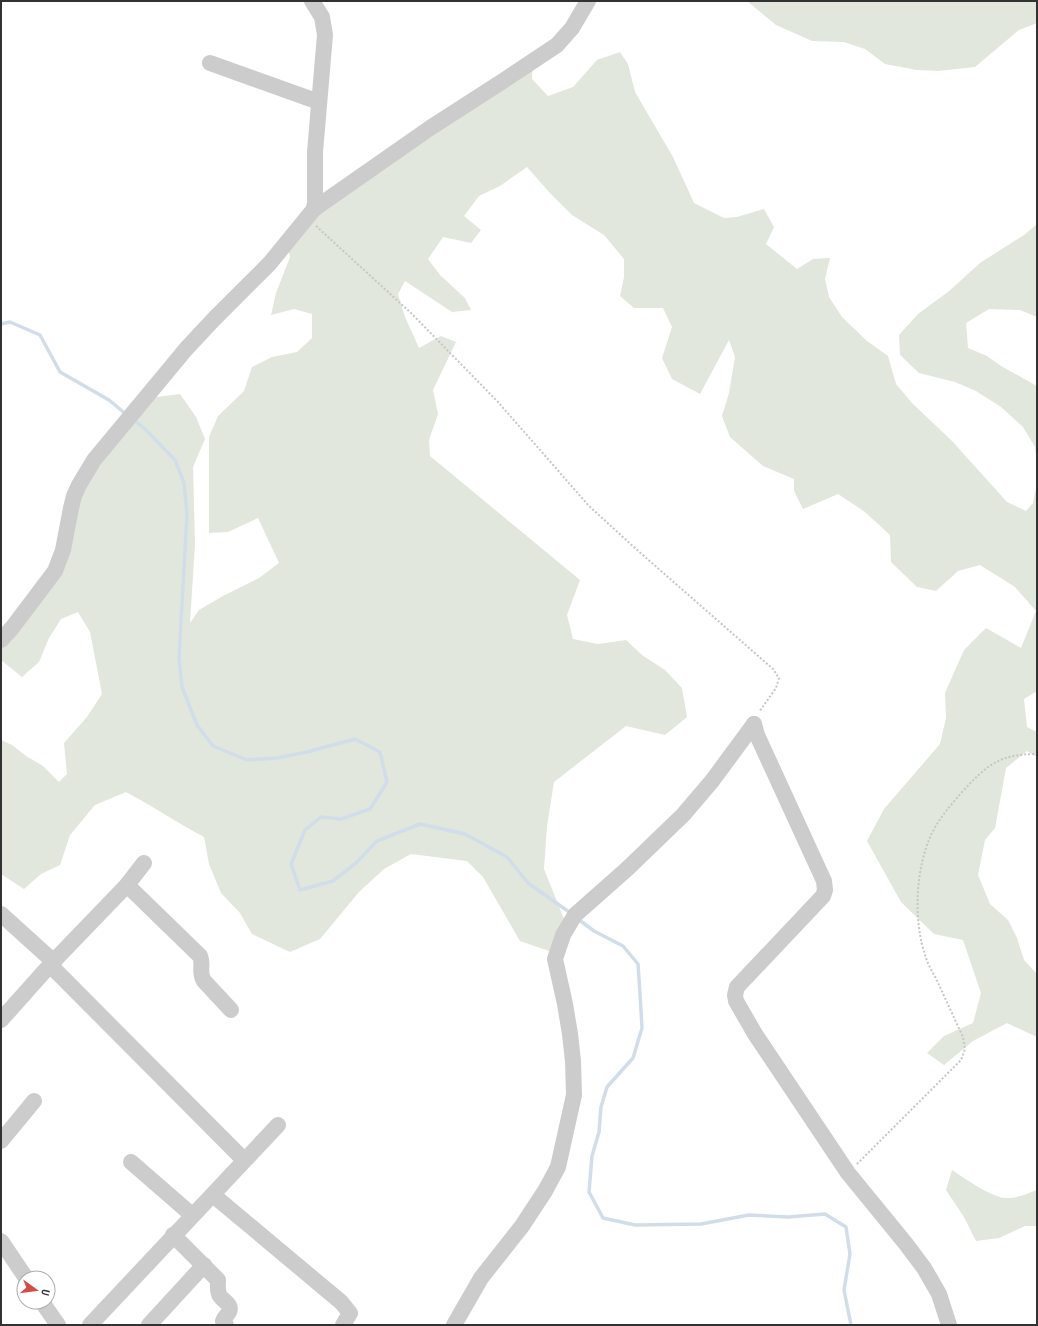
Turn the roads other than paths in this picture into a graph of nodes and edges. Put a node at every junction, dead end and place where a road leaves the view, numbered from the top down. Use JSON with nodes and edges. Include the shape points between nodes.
{"nodes":[{"id":1,"x":312,"y":1,"type":"edge"},
{"id":2,"x":588,"y":1,"type":"edge"},
{"id":3,"x":210,"y":63,"type":"dead end"},
{"id":4,"x":319,"y":102,"type":"junction"},
{"id":5,"x":310,"y":213,"type":"junction"},
{"id":6,"x":1,"y":640,"type":"edge"},
{"id":7,"x":144,"y":863,"type":"dead end"},
{"id":8,"x":127,"y":885,"type":"junction"},
{"id":9,"x":1,"y":914,"type":"edge"},
{"id":10,"x":52,"y":964,"type":"junction"},
{"id":11,"x":231,"y":1010,"type":"dead end"},
{"id":12,"x":1,"y":1020,"type":"edge"},
{"id":13,"x":34,"y":1101,"type":"dead end"},
{"id":14,"x":278,"y":1125,"type":"dead end"},
{"id":15,"x":1,"y":1141,"type":"edge"},
{"id":16,"x":244,"y":1160,"type":"junction"},
{"id":17,"x":131,"y":1162,"type":"dead end"},
{"id":18,"x":213,"y":1195,"type":"junction"},
{"id":19,"x":192,"y":1215,"type":"junction"},
{"id":20,"x":173,"y":1235,"type":"junction"},
{"id":21,"x":1,"y":1241,"type":"edge"},
{"id":22,"x":204,"y":1265,"type":"junction"},
{"id":23,"x":21,"y":1270,"type":"edge"},
{"id":24,"x":48,"y":1310,"type":"edge"},
{"id":25,"x":58,"y":1325,"type":"edge"},
{"id":26,"x":90,"y":1325,"type":"edge"},
{"id":27,"x":149,"y":1325,"type":"edge"},
{"id":28,"x":226,"y":1325,"type":"edge"},
{"id":29,"x":343,"y":1325,"type":"edge"},
{"id":30,"x":454,"y":1325,"type":"edge"},
{"id":31,"x":949,"y":1325,"type":"edge"}],
"edges":[{"from":1,"to":4,"type":"street","via":[[322,17],[325,35]]},
{"from":2,"to":5,"type":"street","via":[[572,28],[557,45],[430,128]]},
{"from":3,"to":4,"type":"street"},
{"from":4,"to":5,"type":"street","via":[[315,202]]},
{"from":5,"to":6,"type":"street","via":[[270,263],[186,349],[109,440],[86,472],[74,496],[63,550],[55,571]]},
{"from":7,"to":8,"type":"street"},
{"from":8,"to":10,"type":"street"},
{"from":8,"to":11,"type":"street","via":[[200,956],[201,977]]},
{"from":9,"to":10,"type":"street"},
{"from":10,"to":12,"type":"street"},
{"from":10,"to":16,"type":"street"},
{"from":13,"to":15,"type":"street"},
{"from":14,"to":16,"type":"street"},
{"from":16,"to":18,"type":"street"},
{"from":17,"to":19,"type":"street"},
{"from":18,"to":19,"type":"street"},
{"from":18,"to":29,"type":"street","via":[[341,1302],[350,1313]]},
{"from":19,"to":20,"type":"street"},
{"from":20,"to":22,"type":"street"},
{"from":20,"to":26,"type":"street"},
{"from":21,"to":23,"type":"street"},
{"from":22,"to":27,"type":"street"},
{"from":22,"to":28,"type":"street","via":[[218,1280],[220,1296],[229,1305],[229,1312],[223,1320]]},
{"from":24,"to":25,"type":"street"},
{"from":30,"to":31,"type":"street","via":[[481,1278],[522,1226],[558,1167],[574,1095],[566,1004],[555,959],[563,935],[575,915],[682,815],[712,781],[754,724],[824,881],[825,890],[823,896],[737,987],[734,995],[755,1034],[848,1174],[924,1268],[939,1294]]}]}
